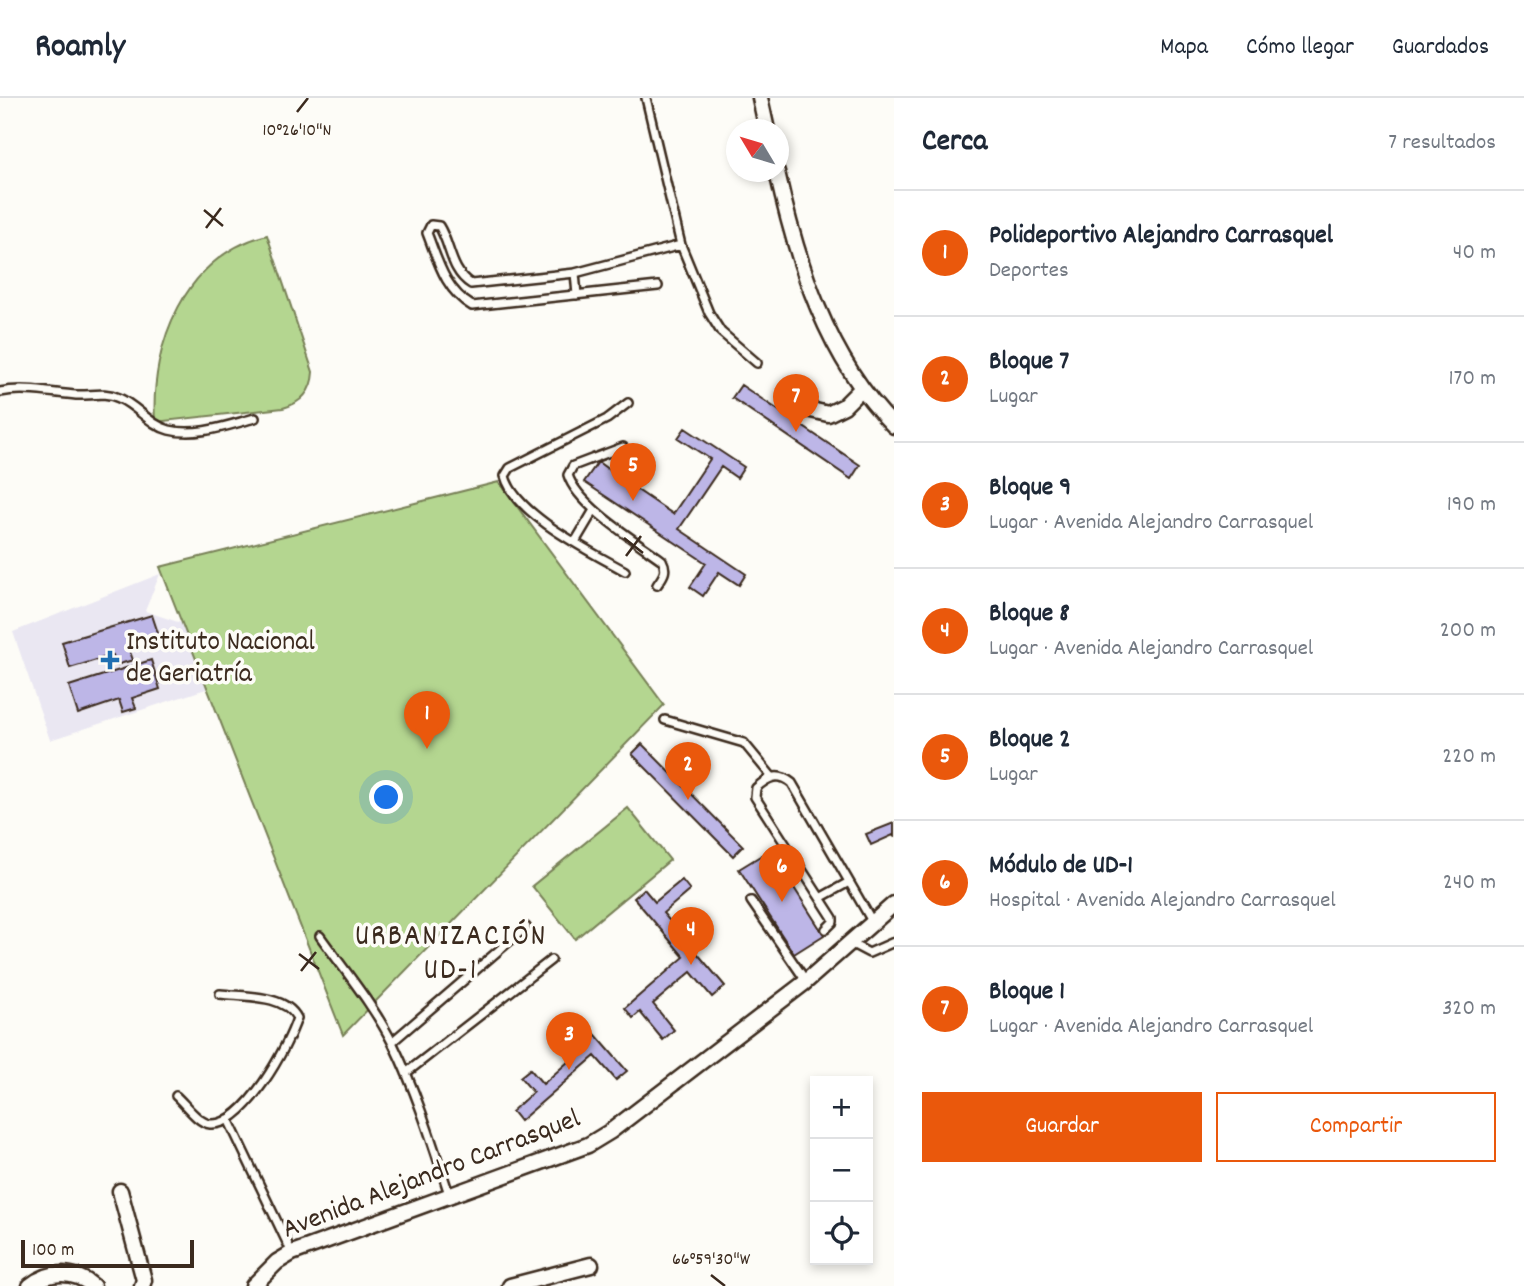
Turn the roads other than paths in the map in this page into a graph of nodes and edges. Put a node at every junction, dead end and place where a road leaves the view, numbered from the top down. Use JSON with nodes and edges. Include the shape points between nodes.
{"nodes":[{"id":1,"x":646,"y":98,"type":"edge"},
{"id":2,"x":760,"y":98,"type":"edge"},
{"id":3,"x":765,"y":119,"type":"edge"},
{"id":4,"x":778,"y":182,"type":"edge"},
{"id":5,"x":681,"y":245,"type":"junction"},
{"id":6,"x":575,"y":272,"type":"junction"},
{"id":7,"x":658,"y":286,"type":"dead end"},
{"id":8,"x":577,"y":295,"type":"junction"},
{"id":9,"x":757,"y":363,"type":"dead end"},
{"id":10,"x":862,"y":388,"type":"junction"},
{"id":11,"x":788,"y":391,"type":"dead end"},
{"id":12,"x":0,"y":392,"type":"edge"},
{"id":13,"x":628,"y":402,"type":"dead end"},
{"id":14,"x":255,"y":418,"type":"dead end"},
{"id":15,"x":894,"y":426,"type":"edge"},
{"id":16,"x":623,"y":447,"type":"dead end"},
{"id":17,"x":594,"y":510,"type":"junction"},
{"id":18,"x":575,"y":542,"type":"junction"},
{"id":19,"x":625,"y":571,"type":"dead end"},
{"id":20,"x":657,"y":585,"type":"dead end"},
{"id":21,"x":665,"y":720,"type":"dead end"},
{"id":22,"x":772,"y":777,"type":"junction"},
{"id":23,"x":849,"y":882,"type":"junction"},
{"id":24,"x":820,"y":898,"type":"junction"},
{"id":25,"x":751,"y":901,"type":"dead end"},
{"id":26,"x":894,"y":904,"type":"edge"},
{"id":27,"x":873,"y":923,"type":"junction"},
{"id":28,"x":526,"y":927,"type":"dead end"},
{"id":29,"x":826,"y":929,"type":"dead end"},
{"id":30,"x":320,"y":936,"type":"dead end"},
{"id":31,"x":894,"y":942,"type":"edge"},
{"id":32,"x":849,"y":943,"type":"junction"},
{"id":33,"x":551,"y":960,"type":"dead end"},
{"id":34,"x":807,"y":981,"type":"junction"},
{"id":35,"x":220,"y":994,"type":"dead end"},
{"id":36,"x":392,"y":1042,"type":"junction"},
{"id":37,"x":406,"y":1073,"type":"junction"},
{"id":38,"x":176,"y":1096,"type":"dead end"},
{"id":39,"x":229,"y":1119,"type":"junction"},
{"id":40,"x":120,"y":1191,"type":"dead end"},
{"id":41,"x":450,"y":1197,"type":"junction"},
{"id":42,"x":292,"y":1254,"type":"junction"},
{"id":43,"x":592,"y":1265,"type":"dead end"},
{"id":44,"x":30,"y":1286,"type":"edge"},
{"id":45,"x":93,"y":1286,"type":"edge"},
{"id":46,"x":142,"y":1286,"type":"edge"},
{"id":47,"x":253,"y":1286,"type":"edge"},
{"id":48,"x":510,"y":1286,"type":"edge"}],
"edges":[{"from":1,"to":5,"type":"lane"},
{"from":2,"to":3,"type":"street"},
{"from":4,"to":10,"type":"street","via":[[815,300]]},
{"from":5,"to":6,"type":"lane"},
{"from":5,"to":9,"type":"lane","via":[[714,323]]},
{"from":6,"to":8,"type":"lane"},
{"from":6,"to":8,"type":"lane","via":[[471,284],[457,271],[439,226],[428,228],[444,279],[472,306]]},
{"from":7,"to":8,"type":"lane"},
{"from":10,"to":11,"type":"street","via":[[828,414],[811,410]]},
{"from":10,"to":15,"type":"street"},
{"from":12,"to":14,"type":"lane","via":[[107,394],[171,431],[206,430]]},
{"from":13,"to":18,"type":"lane","via":[[607,419],[510,468],[505,476],[525,505]]},
{"from":16,"to":17,"type":"lane","via":[[573,466],[568,475]]},
{"from":17,"to":18,"type":"lane"},
{"from":17,"to":20,"type":"lane","via":[[662,560],[666,572]]},
{"from":18,"to":19,"type":"lane"},
{"from":21,"to":22,"type":"lane","via":[[744,743]]},
{"from":22,"to":23,"type":"lane","via":[[785,776],[792,783]]},
{"from":22,"to":24,"type":"lane","via":[[756,788],[755,797]]},
{"from":23,"to":24,"type":"lane"},
{"from":23,"to":27,"type":"lane"},
{"from":24,"to":29,"type":"lane","via":[[833,918]]},
{"from":25,"to":34,"type":"lane"},
{"from":26,"to":27,"type":"street","name":"Avenida Alejandro Carrasquel"},
{"from":27,"to":32,"type":"street","name":"Avenida Alejandro Carrasquel"},
{"from":28,"to":36,"type":"lane"},
{"from":30,"to":36,"type":"lane"},
{"from":31,"to":32,"type":"lane","via":[[869,953]]},
{"from":32,"to":34,"type":"street","name":"Avenida Alejandro Carrasquel"},
{"from":33,"to":37,"type":"lane"},
{"from":34,"to":41,"type":"street","name":"Avenida Alejandro Carrasquel","via":[[588,1145]]},
{"from":35,"to":39,"type":"lane","via":[[284,1003],[297,1018],[276,1063],[243,1108]]},
{"from":36,"to":37,"type":"lane"},
{"from":37,"to":41,"type":"lane"},
{"from":38,"to":39,"type":"lane","via":[[204,1122]]},
{"from":39,"to":42,"type":"lane"},
{"from":40,"to":46,"type":"street"},
{"from":41,"to":42,"type":"street","name":"Avenida Alejandro Carrasquel"},
{"from":42,"to":47,"type":"street","name":"Avenida Alejandro Carrasquel"},
{"from":43,"to":48,"type":"street"},
{"from":44,"to":45,"type":"street","via":[[47,1276],[71,1273]]}]}
